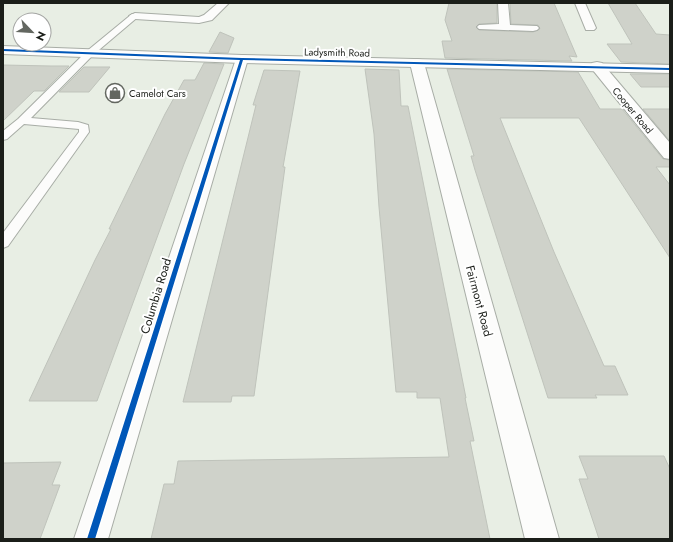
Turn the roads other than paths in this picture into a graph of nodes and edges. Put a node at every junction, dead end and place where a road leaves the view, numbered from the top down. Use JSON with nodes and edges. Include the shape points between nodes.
{"nodes":[{"id":1,"x":224,"y":3,"type":"edge"},
{"id":2,"x":504,"y":3,"type":"edge"},
{"id":3,"x":580,"y":3,"type":"edge"},
{"id":4,"x":135,"y":16,"type":"joint"},
{"id":5,"x":483,"y":27,"type":"dead end"},
{"id":6,"x":505,"y":28,"type":"junction"},
{"id":7,"x":533,"y":28,"type":"dead end"},
{"id":8,"x":590,"y":28,"type":"dead end"},
{"id":9,"x":3,"y":50,"type":"edge"},
{"id":10,"x":90,"y":53,"type":"junction"},
{"id":11,"x":242,"y":59,"type":"junction"},
{"id":12,"x":417,"y":63,"type":"junction"},
{"id":13,"x":597,"y":66,"type":"junction"},
{"id":14,"x":670,"y":69,"type":"edge"},
{"id":15,"x":22,"y":121,"type":"junction"},
{"id":16,"x":3,"y":137,"type":"edge"},
{"id":17,"x":670,"y":154,"type":"edge"},
{"id":18,"x":3,"y":243,"type":"edge"},
{"id":19,"x":91,"y":539,"type":"edge"},
{"id":20,"x":542,"y":539,"type":"edge"}],
"edges":[{"from":1,"to":4,"type":"street","via":[[208,18],[198,20]]},
{"from":2,"to":6,"type":"street"},
{"from":3,"to":8,"type":"street"},
{"from":4,"to":10,"type":"lane"},
{"from":5,"to":6,"type":"street"},
{"from":6,"to":7,"type":"street"},
{"from":9,"to":10,"type":"street","name":"Ladysmith Road"},
{"from":10,"to":11,"type":"street","name":"Ladysmith Road"},
{"from":10,"to":15,"type":"lane"},
{"from":11,"to":12,"type":"street","name":"Ladysmith Road"},
{"from":11,"to":19,"type":"street","name":"Columbia Road"},
{"from":12,"to":13,"type":"street","name":"Ladysmith Road"},
{"from":12,"to":20,"type":"street","name":"Fairmont Road"},
{"from":13,"to":14,"type":"street","name":"Ladysmith Road"},
{"from":13,"to":17,"type":"street","name":"Cooper Road"},
{"from":15,"to":16,"type":"lane"},
{"from":15,"to":18,"type":"lane","via":[[78,125],[84,127],[84,132]]}]}
